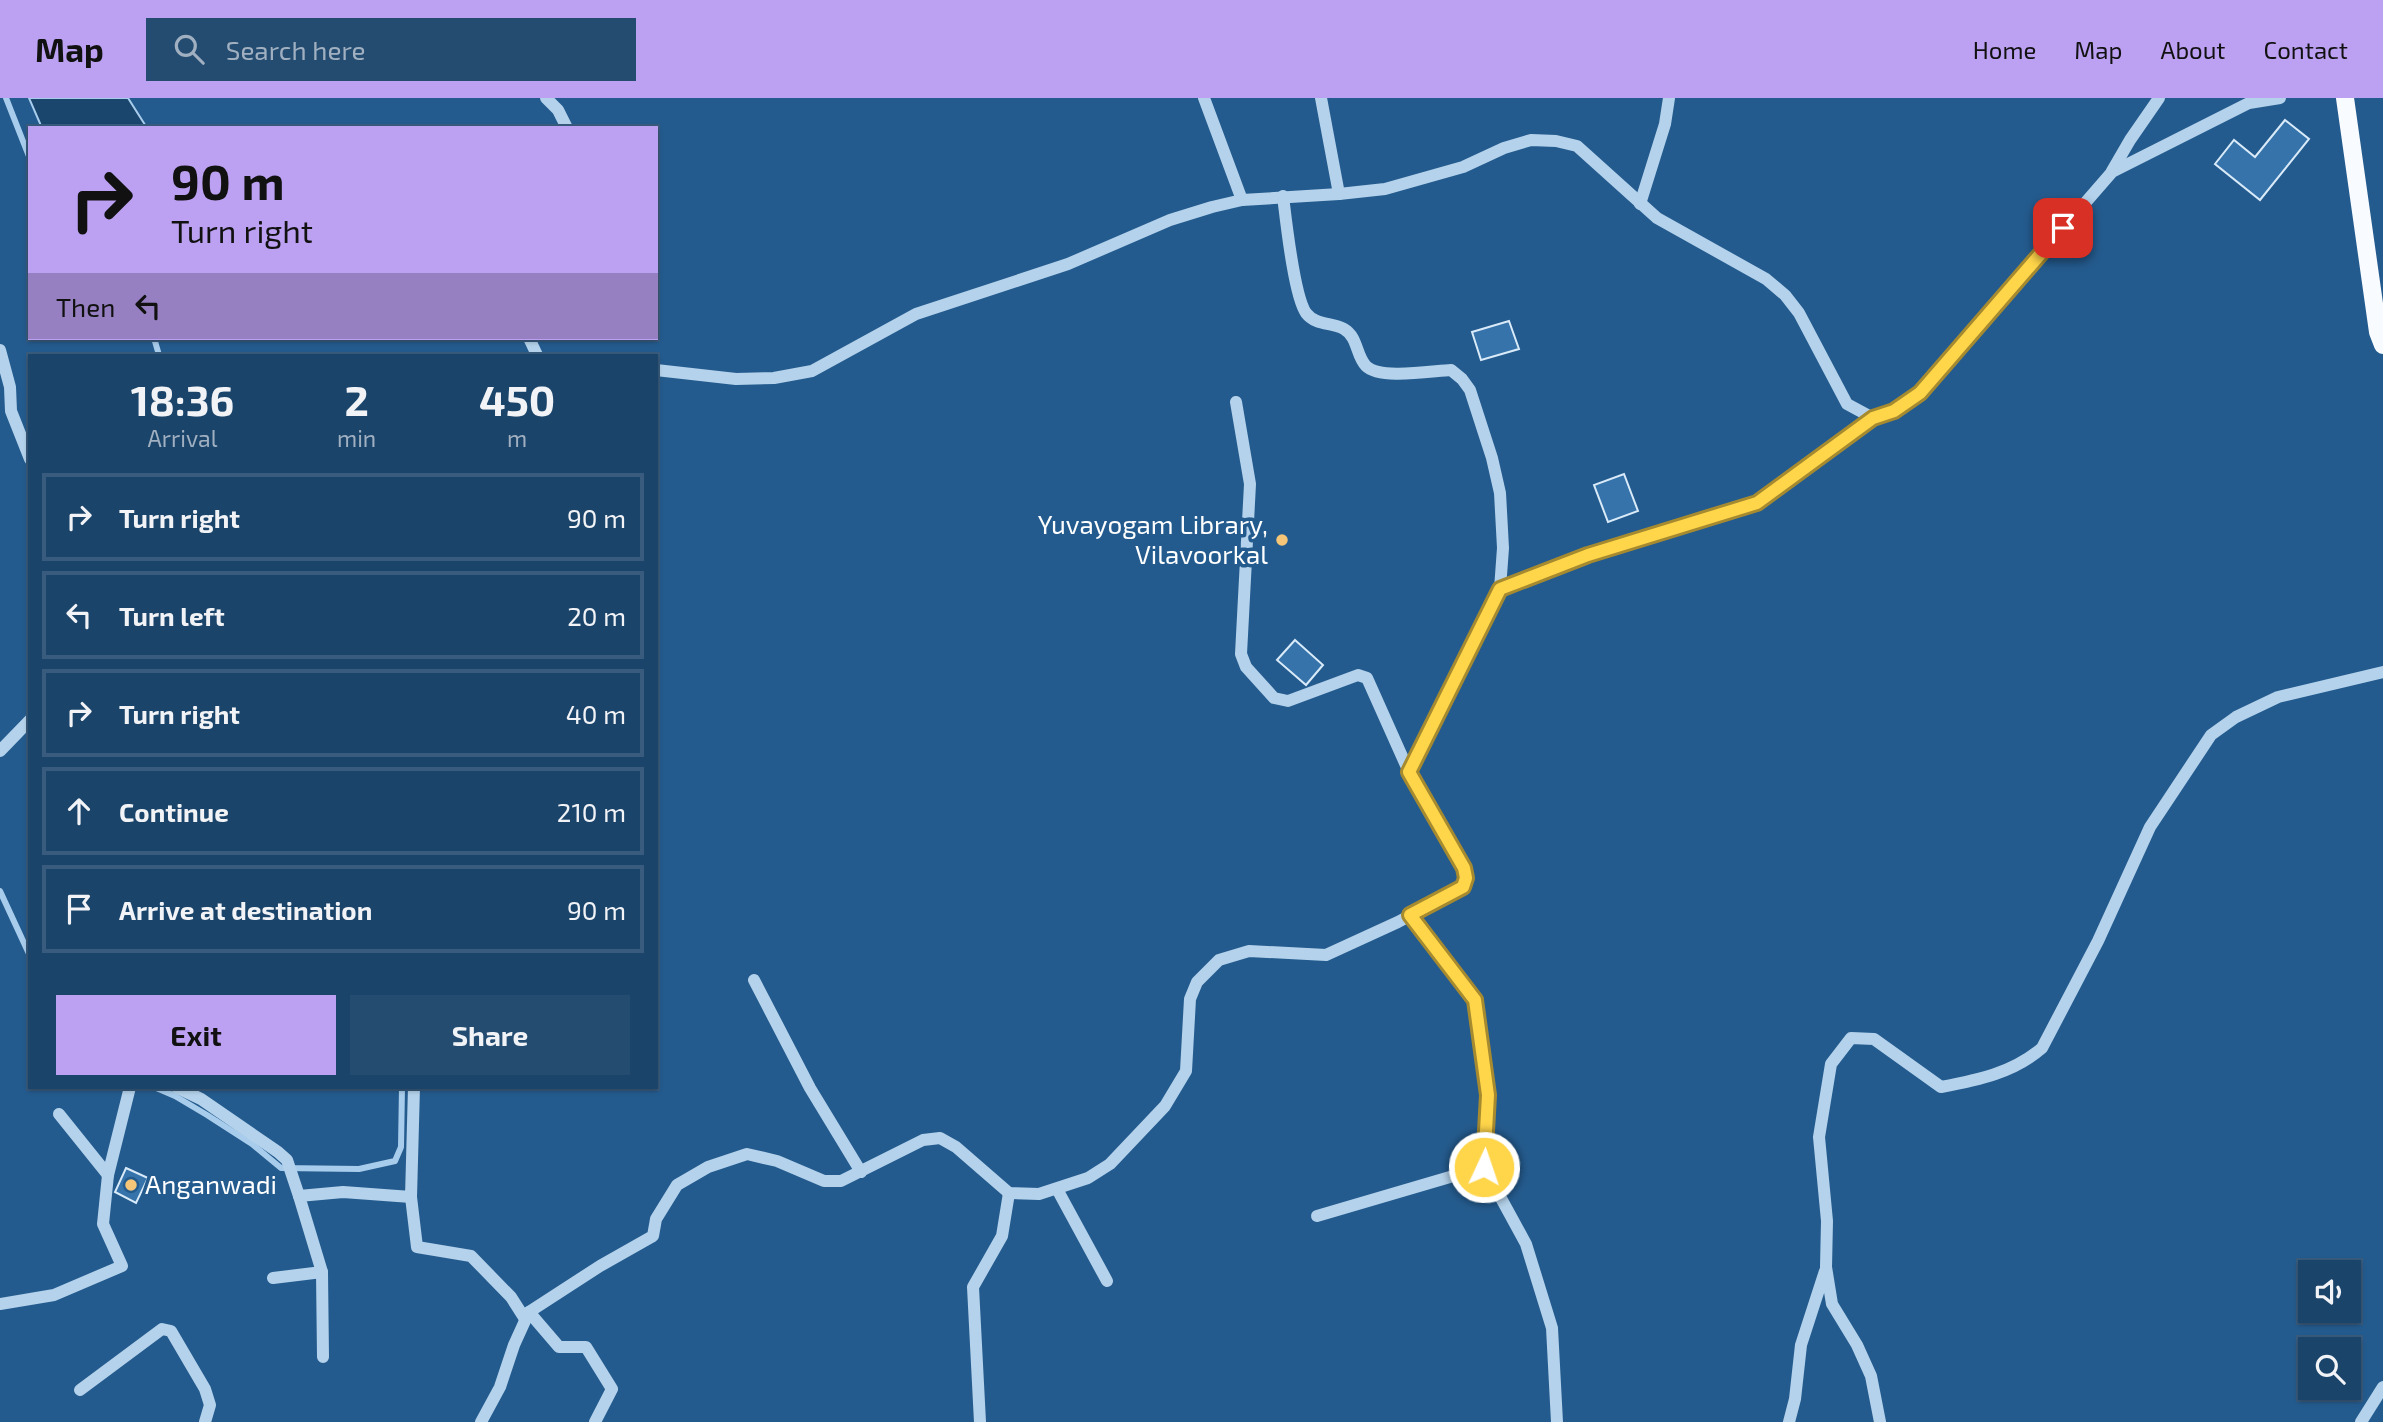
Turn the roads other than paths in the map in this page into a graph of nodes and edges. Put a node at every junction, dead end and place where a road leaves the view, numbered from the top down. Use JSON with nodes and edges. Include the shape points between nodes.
{"nodes":[{"id":1,"x":546,"y":98,"type":"edge"},
{"id":2,"x":1204,"y":98,"type":"edge"},
{"id":3,"x":1321,"y":98,"type":"edge"},
{"id":4,"x":1670,"y":98,"type":"edge"},
{"id":5,"x":2159,"y":98,"type":"edge"},
{"id":6,"x":2280,"y":98,"type":"edge"},
{"id":7,"x":2345,"y":98,"type":"edge"},
{"id":8,"x":566,"y":126,"type":"edge"},
{"id":9,"x":2112,"y":172,"type":"junction"},
{"id":10,"x":1339,"y":194,"type":"junction"},
{"id":11,"x":1283,"y":196,"type":"junction"},
{"id":12,"x":1242,"y":200,"type":"junction"},
{"id":13,"x":1640,"y":204,"type":"junction"},
{"id":14,"x":2383,"y":345,"type":"edge"},
{"id":15,"x":0,"y":350,"type":"edge"},
{"id":16,"x":658,"y":370,"type":"edge"},
{"id":17,"x":1236,"y":402,"type":"dead end"},
{"id":18,"x":1873,"y":418,"type":"junction"},
{"id":19,"x":28,"y":454,"type":"edge"},
{"id":20,"x":1500,"y":589,"type":"junction"},
{"id":21,"x":2383,"y":672,"type":"edge"},
{"id":22,"x":28,"y":722,"type":"edge"},
{"id":23,"x":0,"y":751,"type":"edge"},
{"id":24,"x":1409,"y":772,"type":"junction"},
{"id":25,"x":1410,"y":915,"type":"junction"},
{"id":26,"x":754,"y":981,"type":"dead end"},
{"id":27,"x":130,"y":1089,"type":"edge"},
{"id":28,"x":180,"y":1089,"type":"edge"},
{"id":29,"x":414,"y":1089,"type":"edge"},
{"id":30,"x":59,"y":1114,"type":"dead end"},
{"id":31,"x":1484,"y":1167,"type":"junction"},
{"id":32,"x":861,"y":1172,"type":"junction"},
{"id":33,"x":108,"y":1175,"type":"junction"},
{"id":34,"x":1058,"y":1189,"type":"junction"},
{"id":35,"x":1009,"y":1193,"type":"junction"},
{"id":36,"x":299,"y":1196,"type":"junction"},
{"id":37,"x":411,"y":1197,"type":"junction"},
{"id":38,"x":1317,"y":1216,"type":"dead end"},
{"id":39,"x":1826,"y":1267,"type":"junction"},
{"id":40,"x":322,"y":1272,"type":"junction"},
{"id":41,"x":273,"y":1278,"type":"dead end"},
{"id":42,"x":1107,"y":1281,"type":"dead end"},
{"id":43,"x":0,"y":1304,"type":"edge"},
{"id":44,"x":527,"y":1315,"type":"junction"},
{"id":45,"x":323,"y":1357,"type":"dead end"},
{"id":46,"x":2383,"y":1387,"type":"edge"},
{"id":47,"x":80,"y":1390,"type":"dead end"},
{"id":48,"x":205,"y":1422,"type":"edge"},
{"id":49,"x":481,"y":1422,"type":"edge"},
{"id":50,"x":595,"y":1422,"type":"edge"},
{"id":51,"x":979,"y":1422,"type":"edge"},
{"id":52,"x":1557,"y":1422,"type":"edge"},
{"id":53,"x":1789,"y":1422,"type":"edge"},
{"id":54,"x":1880,"y":1422,"type":"edge"},
{"id":55,"x":2361,"y":1422,"type":"edge"}],
"edges":[{"from":1,"to":8,"type":"street"},
{"from":2,"to":12,"type":"street"},
{"from":3,"to":10,"type":"street"},
{"from":4,"to":13,"type":"street"},
{"from":5,"to":9,"type":"street"},
{"from":6,"to":9,"type":"street","via":[[2249,103]]},
{"from":7,"to":14,"type":"main road"},
{"from":9,"to":18,"type":"street","via":[[1920,393],[1894,411]]},
{"from":10,"to":11,"type":"street"},
{"from":10,"to":13,"type":"street","via":[[1427,178],[1531,140],[1577,146]]},
{"from":11,"to":12,"type":"street"},
{"from":11,"to":20,"type":"street","via":[[1298,296],[1306,313],[1319,323],[1344,329],[1366,366],[1380,373],[1451,370],[1470,390],[1500,493]]},
{"from":12,"to":16,"type":"street","via":[[1170,220],[1068,264],[916,314],[812,371],[736,379]]},
{"from":13,"to":18,"type":"street","via":[[1786,295],[1847,404]]},
{"from":15,"to":19,"type":"street","via":[[11,411]]},
{"from":17,"to":24,"type":"street","via":[[1250,484],[1241,653],[1246,667],[1274,698],[1288,701],[1358,675],[1367,678]]},
{"from":18,"to":20,"type":"street","via":[[1757,503],[1588,555]]},
{"from":20,"to":24,"type":"street"},
{"from":21,"to":39,"type":"street","via":[[2278,697],[2211,735],[2150,827],[2098,941],[2042,1048],[2029,1060],[1989,1078],[1941,1087],[1874,1039],[1851,1038],[1831,1064],[1819,1138]]},
{"from":22,"to":23,"type":"street"},
{"from":24,"to":25,"type":"street","via":[[1466,878],[1463,887]]},
{"from":25,"to":31,"type":"street","via":[[1475,1000],[1488,1095]]},
{"from":25,"to":34,"type":"street","via":[[1326,955],[1249,951],[1219,960],[1197,982],[1190,999],[1186,1071],[1165,1106],[1110,1164]]},
{"from":26,"to":32,"type":"street"},
{"from":27,"to":33,"type":"street"},
{"from":28,"to":36,"type":"street","via":[[287,1160]]},
{"from":29,"to":37,"type":"street"},
{"from":30,"to":33,"type":"street"},
{"from":31,"to":38,"type":"street"},
{"from":31,"to":52,"type":"street","via":[[1526,1244],[1552,1328]]},
{"from":32,"to":35,"type":"street","via":[[923,1140],[940,1138]]},
{"from":32,"to":44,"type":"street","via":[[841,1181],[824,1181],[747,1154],[708,1167],[677,1185],[656,1219],[653,1236]]},
{"from":33,"to":43,"type":"street","via":[[103,1224],[122,1266],[54,1295]]},
{"from":34,"to":35,"type":"street"},
{"from":34,"to":42,"type":"street"},
{"from":35,"to":51,"type":"street","via":[[1002,1236],[973,1287]]},
{"from":36,"to":37,"type":"street","via":[[343,1192]]},
{"from":36,"to":40,"type":"street"},
{"from":37,"to":44,"type":"street","via":[[417,1247],[471,1256]]},
{"from":39,"to":53,"type":"street","via":[[1801,1345]]},
{"from":39,"to":54,"type":"street","via":[[1832,1304],[1871,1376]]},
{"from":40,"to":41,"type":"street"},
{"from":40,"to":45,"type":"street"},
{"from":44,"to":49,"type":"street"},
{"from":44,"to":50,"type":"street","via":[[559,1347],[586,1346],[612,1388]]},
{"from":46,"to":55,"type":"street"},
{"from":47,"to":48,"type":"street","via":[[162,1329],[171,1331],[205,1389],[209,1405]]}]}
